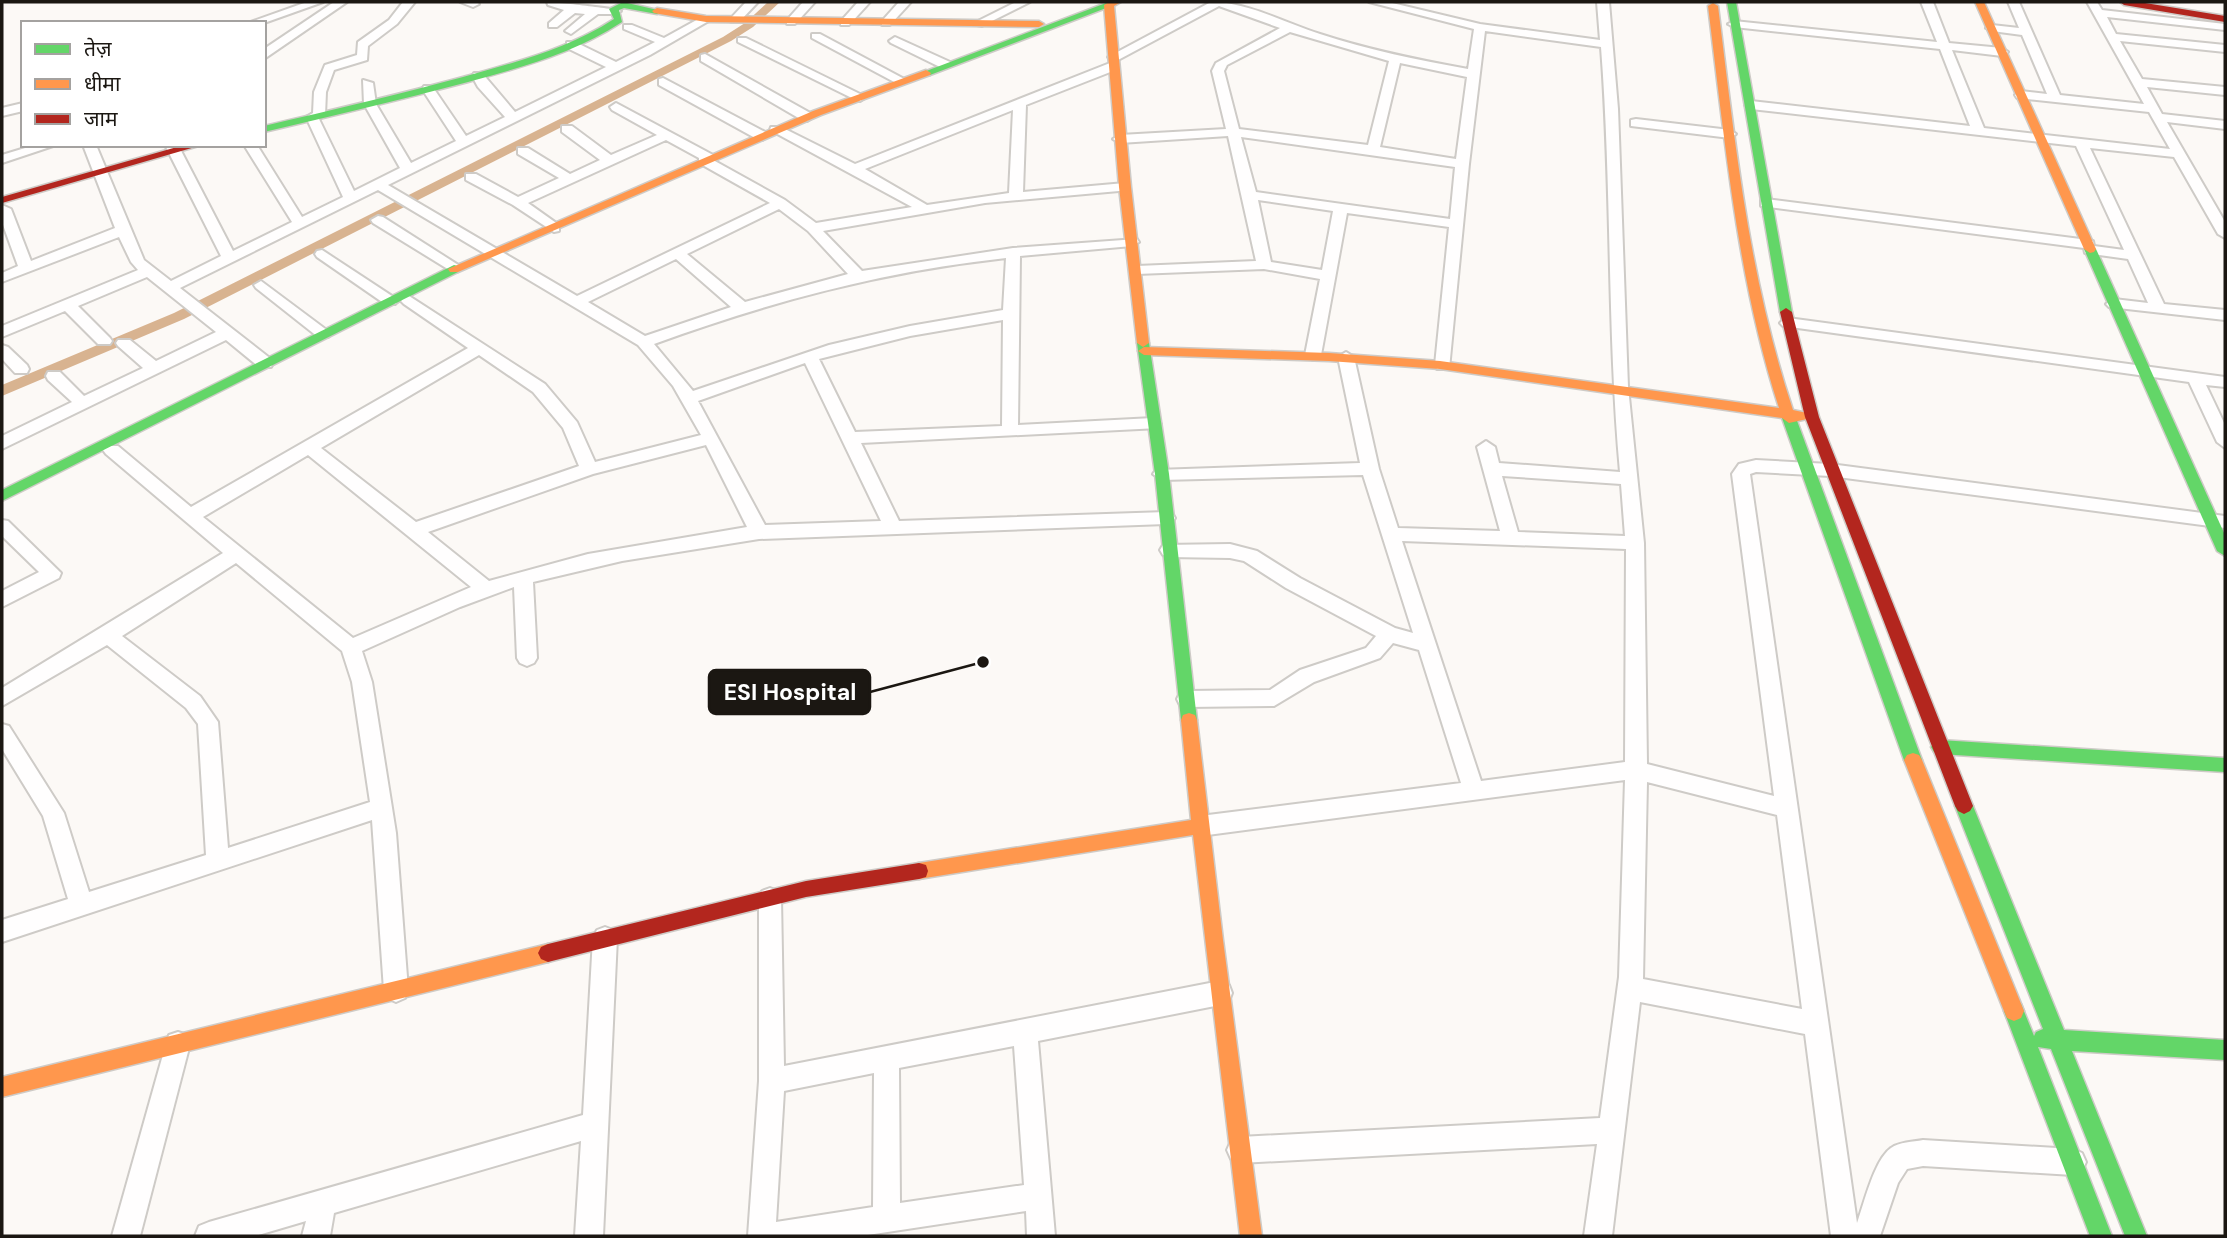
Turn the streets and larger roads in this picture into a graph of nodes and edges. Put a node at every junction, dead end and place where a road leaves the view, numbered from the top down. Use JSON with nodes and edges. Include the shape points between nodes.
{"nodes":[{"id":1,"x":317,"y":2,"type":"edge"},
{"id":2,"x":341,"y":2,"type":"edge"},
{"id":3,"x":409,"y":2,"type":"edge"},
{"id":4,"x":752,"y":2,"type":"edge"},
{"id":5,"x":809,"y":2,"type":"edge"},
{"id":6,"x":864,"y":2,"type":"edge"},
{"id":7,"x":905,"y":2,"type":"edge"},
{"id":8,"x":1024,"y":2,"type":"edge"},
{"id":9,"x":1218,"y":2,"type":"edge"},
{"id":10,"x":1375,"y":2,"type":"edge"},
{"id":11,"x":1603,"y":2,"type":"edge"},
{"id":12,"x":1712,"y":2,"type":"edge"},
{"id":13,"x":1731,"y":2,"type":"edge"},
{"id":14,"x":1927,"y":2,"type":"edge"},
{"id":15,"x":1979,"y":2,"type":"edge"},
{"id":16,"x":2014,"y":2,"type":"edge"},
{"id":17,"x":2124,"y":2,"type":"edge"},
{"id":18,"x":2156,"y":2,"type":"edge"},
{"id":19,"x":552,"y":3,"type":"edge"},
{"id":20,"x":1113,"y":4,"type":"edge"},
{"id":21,"x":618,"y":6,"type":"edge"},
{"id":22,"x":2095,"y":8,"type":"edge"},
{"id":23,"x":573,"y":9,"type":"junction"},
{"id":24,"x":595,"y":11,"type":"junction"},
{"id":25,"x":2225,"y":13,"type":"edge"},
{"id":26,"x":706,"y":19,"type":"junction"},
{"id":27,"x":2225,"y":19,"type":"edge"},
{"id":28,"x":746,"y":20,"type":"junction"},
{"id":29,"x":260,"y":21,"type":"edge"},
{"id":30,"x":791,"y":22,"type":"junction"},
{"id":31,"x":845,"y":23,"type":"junction"},
{"id":32,"x":886,"y":23,"type":"junction"},
{"id":33,"x":978,"y":24,"type":"junction"},
{"id":34,"x":1058,"y":24,"type":"junction"},
{"id":35,"x":1734,"y":24,"type":"junction"},
{"id":36,"x":553,"y":25,"type":"dead end"},
{"id":37,"x":628,"y":27,"type":"dead end"},
{"id":38,"x":1480,"y":27,"type":"junction"},
{"id":39,"x":2225,"y":27,"type":"edge"},
{"id":40,"x":1289,"y":28,"type":"junction"},
{"id":41,"x":1992,"y":28,"type":"junction"},
{"id":42,"x":2027,"y":32,"type":"junction"},
{"id":43,"x":816,"y":36,"type":"dead end"},
{"id":44,"x":2112,"y":37,"type":"junction"},
{"id":45,"x":571,"y":38,"type":"junction"},
{"id":46,"x":742,"y":40,"type":"dead end"},
{"id":47,"x":895,"y":41,"type":"dead end"},
{"id":48,"x":664,"y":42,"type":"junction"},
{"id":49,"x":1606,"y":44,"type":"junction"},
{"id":50,"x":1946,"y":46,"type":"junction"},
{"id":51,"x":2225,"y":48,"type":"edge"},
{"id":52,"x":2119,"y":51,"type":"junction"},
{"id":53,"x":2002,"y":52,"type":"junction"},
{"id":54,"x":266,"y":54,"type":"edge"},
{"id":55,"x":705,"y":58,"type":"dead end"},
{"id":56,"x":2186,"y":58,"type":"dead end"},
{"id":57,"x":1395,"y":60,"type":"junction"},
{"id":58,"x":1114,"y":62,"type":"junction"},
{"id":59,"x":946,"y":65,"type":"junction"},
{"id":60,"x":616,"y":67,"type":"junction"},
{"id":61,"x":481,"y":69,"type":"junction"},
{"id":62,"x":1473,"y":74,"type":"junction"},
{"id":63,"x":902,"y":81,"type":"junction"},
{"id":64,"x":663,"y":82,"type":"dead end"},
{"id":65,"x":2137,"y":82,"type":"junction"},
{"id":66,"x":368,"y":83,"type":"dead end"},
{"id":67,"x":428,"y":89,"type":"junction"},
{"id":68,"x":2225,"y":91,"type":"edge"},
{"id":69,"x":2021,"y":95,"type":"junction"},
{"id":70,"x":860,"y":97,"type":"junction"},
{"id":71,"x":2056,"y":98,"type":"junction"},
{"id":72,"x":1020,"y":103,"type":"junction"},
{"id":73,"x":370,"y":104,"type":"junction"},
{"id":74,"x":1751,"y":105,"type":"junction"},
{"id":75,"x":21,"y":107,"type":"edge"},
{"id":76,"x":616,"y":107,"type":"dead end"},
{"id":77,"x":2,"y":112,"type":"edge"},
{"id":78,"x":2155,"y":113,"type":"junction"},
{"id":79,"x":315,"y":116,"type":"junction"},
{"id":80,"x":807,"y":117,"type":"junction"},
{"id":81,"x":513,"y":118,"type":"junction"},
{"id":82,"x":1636,"y":123,"type":"dead end"},
{"id":83,"x":2225,"y":125,"type":"edge"},
{"id":84,"x":266,"y":128,"type":"edge"},
{"id":85,"x":567,"y":129,"type":"dead end"},
{"id":86,"x":1234,"y":132,"type":"junction"},
{"id":87,"x":1979,"y":132,"type":"junction"},
{"id":88,"x":769,"y":133,"type":"junction"},
{"id":89,"x":1730,"y":134,"type":"junction"},
{"id":90,"x":666,"y":136,"type":"junction"},
{"id":91,"x":1120,"y":139,"type":"junction"},
{"id":92,"x":2041,"y":140,"type":"junction"},
{"id":93,"x":464,"y":143,"type":"junction"},
{"id":94,"x":2082,"y":144,"type":"junction"},
{"id":95,"x":43,"y":147,"type":"edge"},
{"id":96,"x":90,"y":147,"type":"edge"},
{"id":97,"x":251,"y":147,"type":"edge"},
{"id":98,"x":172,"y":148,"type":"edge"},
{"id":99,"x":1373,"y":150,"type":"junction"},
{"id":100,"x":523,"y":151,"type":"dead end"},
{"id":101,"x":2179,"y":154,"type":"junction"},
{"id":102,"x":2,"y":159,"type":"edge"},
{"id":103,"x":706,"y":160,"type":"junction"},
{"id":104,"x":610,"y":161,"type":"junction"},
{"id":105,"x":1462,"y":164,"type":"junction"},
{"id":106,"x":854,"y":169,"type":"junction"},
{"id":107,"x":408,"y":170,"type":"junction"},
{"id":108,"x":101,"y":173,"type":"junction"},
{"id":109,"x":471,"y":177,"type":"dead end"},
{"id":110,"x":568,"y":178,"type":"junction"},
{"id":111,"x":379,"y":185,"type":"junction"},
{"id":112,"x":1125,"y":187,"type":"junction"},
{"id":113,"x":1250,"y":195,"type":"junction"},
{"id":114,"x":1016,"y":196,"type":"junction"},
{"id":115,"x":351,"y":199,"type":"junction"},
{"id":116,"x":2206,"y":201,"type":"junction"},
{"id":117,"x":518,"y":202,"type":"junction"},
{"id":118,"x":780,"y":203,"type":"junction"},
{"id":119,"x":1766,"y":203,"type":"junction"},
{"id":120,"x":2225,"y":203,"type":"edge"},
{"id":121,"x":3,"y":205,"type":"edge"},
{"id":122,"x":1341,"y":208,"type":"junction"},
{"id":123,"x":925,"y":209,"type":"junction"},
{"id":124,"x":378,"y":220,"type":"dead end"},
{"id":125,"x":300,"y":224,"type":"junction"},
{"id":126,"x":1456,"y":224,"type":"junction"},
{"id":127,"x":554,"y":228,"type":"junction"},
{"id":128,"x":813,"y":228,"type":"junction"},
{"id":129,"x":123,"y":230,"type":"junction"},
{"id":130,"x":2225,"y":234,"type":"edge"},
{"id":131,"x":1132,"y":242,"type":"junction"},
{"id":132,"x":2089,"y":247,"type":"junction"},
{"id":133,"x":1013,"y":252,"type":"junction"},
{"id":134,"x":677,"y":253,"type":"junction"},
{"id":135,"x":322,"y":254,"type":"dead end"},
{"id":136,"x":494,"y":254,"type":"junction"},
{"id":137,"x":2133,"y":256,"type":"junction"},
{"id":138,"x":230,"y":259,"type":"junction"},
{"id":139,"x":1264,"y":265,"type":"junction"},
{"id":140,"x":26,"y":268,"type":"junction"},
{"id":141,"x":456,"y":268,"type":"junction"},
{"id":142,"x":1137,"y":270,"type":"junction"},
{"id":143,"x":150,"y":271,"type":"junction"},
{"id":144,"x":1329,"y":276,"type":"junction"},
{"id":145,"x":859,"y":277,"type":"junction"},
{"id":146,"x":2,"y":278,"type":"edge"},
{"id":147,"x":261,"y":285,"type":"dead end"},
{"id":148,"x":171,"y":288,"type":"junction"},
{"id":149,"x":390,"y":301,"type":"junction"},
{"id":150,"x":408,"y":301,"type":"junction"},
{"id":151,"x":575,"y":303,"type":"junction"},
{"id":152,"x":2114,"y":304,"type":"junction"},
{"id":153,"x":68,"y":305,"type":"junction"},
{"id":154,"x":741,"y":307,"type":"junction"},
{"id":155,"x":2158,"y":308,"type":"junction"},
{"id":156,"x":1012,"y":314,"type":"junction"},
{"id":157,"x":2225,"y":316,"type":"edge"},
{"id":158,"x":1788,"y":323,"type":"junction"},
{"id":159,"x":2,"y":332,"type":"edge"},
{"id":160,"x":229,"y":332,"type":"junction"},
{"id":161,"x":323,"y":334,"type":"junction"},
{"id":162,"x":104,"y":341,"type":"dead end"},
{"id":163,"x":124,"y":342,"type":"dead end"},
{"id":164,"x":644,"y":342,"type":"junction"},
{"id":165,"x":479,"y":348,"type":"junction"},
{"id":166,"x":2,"y":350,"type":"edge"},
{"id":167,"x":1144,"y":351,"type":"junction"},
{"id":168,"x":1313,"y":355,"type":"junction"},
{"id":169,"x":810,"y":356,"type":"junction"},
{"id":170,"x":1346,"y":357,"type":"junction"},
{"id":171,"x":265,"y":363,"type":"junction"},
{"id":172,"x":1443,"y":365,"type":"junction"},
{"id":173,"x":21,"y":369,"type":"dead end"},
{"id":174,"x":155,"y":369,"type":"junction"},
{"id":175,"x":2144,"y":371,"type":"junction"},
{"id":176,"x":54,"y":376,"type":"dead end"},
{"id":177,"x":2195,"y":378,"type":"junction"},
{"id":178,"x":2225,"y":382,"type":"edge"},
{"id":179,"x":1620,"y":387,"type":"junction"},
{"id":180,"x":690,"y":398,"type":"junction"},
{"id":181,"x":83,"y":404,"type":"junction"},
{"id":182,"x":1787,"y":414,"type":"junction"},
{"id":183,"x":1812,"y":417,"type":"junction"},
{"id":184,"x":1153,"y":424,"type":"junction"},
{"id":185,"x":1010,"y":431,"type":"junction"},
{"id":186,"x":711,"y":438,"type":"junction"},
{"id":187,"x":849,"y":438,"type":"junction"},
{"id":188,"x":4,"y":439,"type":"edge"},
{"id":189,"x":2225,"y":442,"type":"edge"},
{"id":190,"x":309,"y":447,"type":"junction"},
{"id":191,"x":1486,"y":447,"type":"dead end"},
{"id":192,"x":112,"y":450,"type":"junction"},
{"id":193,"x":1493,"y":468,"type":"junction"},
{"id":194,"x":589,"y":469,"type":"junction"},
{"id":195,"x":1370,"y":469,"type":"junction"},
{"id":196,"x":1806,"y":469,"type":"junction"},
{"id":197,"x":1830,"y":470,"type":"junction"},
{"id":198,"x":1162,"y":474,"type":"junction"},
{"id":199,"x":1630,"y":479,"type":"junction"},
{"id":200,"x":2,"y":496,"type":"edge"},
{"id":201,"x":2,"y":506,"type":"edge"},
{"id":202,"x":190,"y":516,"type":"junction"},
{"id":203,"x":1166,"y":518,"type":"junction"},
{"id":204,"x":2218,"y":522,"type":"edge"},
{"id":205,"x":2,"y":526,"type":"edge"},
{"id":206,"x":893,"y":527,"type":"junction"},
{"id":207,"x":414,"y":530,"type":"junction"},
{"id":208,"x":759,"y":532,"type":"junction"},
{"id":209,"x":1391,"y":534,"type":"junction"},
{"id":210,"x":1511,"y":539,"type":"junction"},
{"id":211,"x":1635,"y":543,"type":"junction"},
{"id":212,"x":1169,"y":550,"type":"junction"},
{"id":213,"x":2225,"y":551,"type":"edge"},
{"id":214,"x":236,"y":554,"type":"junction"},
{"id":215,"x":523,"y":579,"type":"junction"},
{"id":216,"x":487,"y":589,"type":"junction"},
{"id":217,"x":2,"y":600,"type":"edge"},
{"id":218,"x":1389,"y":634,"type":"junction"},
{"id":219,"x":108,"y":635,"type":"junction"},
{"id":220,"x":1427,"y":645,"type":"junction"},
{"id":221,"x":351,"y":647,"type":"junction"},
{"id":222,"x":527,"y":658,"type":"dead end"},
{"id":223,"x":2,"y":698,"type":"edge"},
{"id":224,"x":1188,"y":699,"type":"junction"},
{"id":225,"x":2,"y":732,"type":"edge"},
{"id":226,"x":1940,"y":747,"type":"junction"},
{"id":227,"x":2225,"y":765,"type":"edge"},
{"id":228,"x":1636,"y":770,"type":"junction"},
{"id":229,"x":1474,"y":791,"type":"junction"},
{"id":230,"x":381,"y":808,"type":"junction"},
{"id":231,"x":1786,"y":808,"type":"junction"},
{"id":232,"x":1200,"y":825,"type":"junction"},
{"id":233,"x":218,"y":861,"type":"junction"},
{"id":234,"x":770,"y":898,"type":"junction"},
{"id":235,"x":81,"y":905,"type":"junction"},
{"id":236,"x":2,"y":931,"type":"edge"},
{"id":237,"x":605,"y":939,"type":"junction"},
{"id":238,"x":1629,"y":988,"type":"junction"},
{"id":239,"x":396,"y":990,"type":"junction"},
{"id":240,"x":1220,"y":993,"type":"junction"},
{"id":241,"x":1817,"y":1024,"type":"junction"},
{"id":242,"x":1025,"y":1031,"type":"junction"},
{"id":243,"x":2025,"y":1038,"type":"junction"},
{"id":244,"x":2059,"y":1040,"type":"junction"},
{"id":245,"x":178,"y":1044,"type":"junction"},
{"id":246,"x":2225,"y":1050,"type":"edge"},
{"id":247,"x":886,"y":1058,"type":"junction"},
{"id":248,"x":772,"y":1081,"type":"junction"},
{"id":249,"x":2,"y":1087,"type":"edge"},
{"id":250,"x":595,"y":1124,"type":"junction"},
{"id":251,"x":1611,"y":1130,"type":"junction"},
{"id":252,"x":1240,"y":1150,"type":"junction"},
{"id":253,"x":2073,"y":1163,"type":"junction"},
{"id":254,"x":1038,"y":1196,"type":"junction"},
{"id":255,"x":323,"y":1203,"type":"junction"},
{"id":256,"x":887,"y":1219,"type":"junction"},
{"id":257,"x":126,"y":1236,"type":"edge"},
{"id":258,"x":209,"y":1236,"type":"edge"},
{"id":259,"x":316,"y":1236,"type":"edge"},
{"id":260,"x":589,"y":1236,"type":"edge"},
{"id":261,"x":762,"y":1236,"type":"edge"},
{"id":262,"x":773,"y":1236,"type":"edge"},
{"id":263,"x":1041,"y":1236,"type":"edge"},
{"id":264,"x":1251,"y":1236,"type":"edge"},
{"id":265,"x":1598,"y":1236,"type":"edge"},
{"id":266,"x":1844,"y":1236,"type":"edge"},
{"id":267,"x":1866,"y":1236,"type":"edge"},
{"id":268,"x":2101,"y":1236,"type":"edge"},
{"id":269,"x":2136,"y":1236,"type":"edge"}],
"edges":[{"from":1,"to":29,"type":"street"},
{"from":2,"to":54,"type":"street"},
{"from":3,"to":79,"type":"street","via":[[393,22],[366,40],[363,57],[329,68]]},
{"from":4,"to":28,"type":"street"},
{"from":5,"to":30,"type":"street"},
{"from":6,"to":31,"type":"street"},
{"from":7,"to":32,"type":"street"},
{"from":8,"to":33,"type":"street"},
{"from":9,"to":40,"type":"street"},
{"from":9,"to":58,"type":"street"},
{"from":10,"to":38,"type":"street"},
{"from":11,"to":49,"type":"street"},
{"from":12,"to":89,"type":"street"},
{"from":13,"to":35,"type":"street"},
{"from":14,"to":50,"type":"street"},
{"from":15,"to":41,"type":"street"},
{"from":16,"to":42,"type":"street"},
{"from":17,"to":27,"type":"street"},
{"from":18,"to":25,"type":"street"},
{"from":19,"to":23,"type":"street"},
{"from":20,"to":34,"type":"street"},
{"from":20,"to":58,"type":"street"},
{"from":21,"to":24,"type":"street"},
{"from":21,"to":26,"type":"street"},
{"from":21,"to":45,"type":"street","via":[[616,25]]},
{"from":22,"to":39,"type":"street"},
{"from":22,"to":44,"type":"street"},
{"from":23,"to":24,"type":"street"},
{"from":23,"to":36,"type":"street"},
{"from":24,"to":45,"type":"street"},
{"from":26,"to":28,"type":"street"},
{"from":26,"to":48,"type":"street"},
{"from":28,"to":30,"type":"street"},
{"from":30,"to":31,"type":"street"},
{"from":31,"to":32,"type":"street"},
{"from":32,"to":33,"type":"street"},
{"from":33,"to":34,"type":"street"},
{"from":34,"to":59,"type":"street"},
{"from":35,"to":50,"type":"street"},
{"from":35,"to":74,"type":"street"},
{"from":37,"to":48,"type":"street"},
{"from":38,"to":49,"type":"street"},
{"from":38,"to":62,"type":"street"},
{"from":40,"to":57,"type":"street"},
{"from":40,"to":86,"type":"street","via":[[1218,66]]},
{"from":41,"to":42,"type":"street"},
{"from":41,"to":53,"type":"street"},
{"from":42,"to":71,"type":"street"},
{"from":43,"to":63,"type":"street"},
{"from":44,"to":51,"type":"street"},
{"from":44,"to":52,"type":"street"},
{"from":45,"to":60,"type":"street"},
{"from":45,"to":61,"type":"street"},
{"from":46,"to":70,"type":"street"},
{"from":47,"to":59,"type":"street"},
{"from":48,"to":60,"type":"street"},
{"from":49,"to":179,"type":"street"},
{"from":50,"to":53,"type":"street"},
{"from":50,"to":87,"type":"street"},
{"from":52,"to":56,"type":"street"},
{"from":52,"to":65,"type":"street"},
{"from":53,"to":69,"type":"street"},
{"from":55,"to":80,"type":"street"},
{"from":57,"to":62,"type":"street"},
{"from":57,"to":99,"type":"street"},
{"from":58,"to":72,"type":"street"},
{"from":58,"to":91,"type":"street"},
{"from":59,"to":63,"type":"street"},
{"from":60,"to":81,"type":"street"},
{"from":61,"to":67,"type":"street"},
{"from":61,"to":81,"type":"street","via":[[482,84]]},
{"from":62,"to":105,"type":"street"},
{"from":63,"to":70,"type":"street"},
{"from":64,"to":88,"type":"street"},
{"from":65,"to":68,"type":"street"},
{"from":65,"to":78,"type":"street"},
{"from":66,"to":73,"type":"street"},
{"from":67,"to":73,"type":"street"},
{"from":67,"to":93,"type":"street"},
{"from":69,"to":71,"type":"street"},
{"from":69,"to":92,"type":"street"},
{"from":70,"to":80,"type":"street"},
{"from":71,"to":78,"type":"street"},
{"from":72,"to":106,"type":"street"},
{"from":72,"to":114,"type":"street"},
{"from":73,"to":79,"type":"street"},
{"from":73,"to":107,"type":"street"},
{"from":74,"to":87,"type":"street"},
{"from":74,"to":119,"type":"street"},
{"from":75,"to":77,"type":"street"},
{"from":76,"to":90,"type":"street"},
{"from":78,"to":83,"type":"street"},
{"from":78,"to":101,"type":"street"},
{"from":79,"to":84,"type":"street"},
{"from":79,"to":115,"type":"street"},
{"from":80,"to":88,"type":"street"},
{"from":81,"to":93,"type":"street"},
{"from":82,"to":89,"type":"street"},
{"from":85,"to":104,"type":"street"},
{"from":86,"to":91,"type":"street"},
{"from":86,"to":99,"type":"street"},
{"from":86,"to":113,"type":"street"},
{"from":87,"to":92,"type":"street"},
{"from":88,"to":103,"type":"street"},
{"from":88,"to":106,"type":"street"},
{"from":89,"to":182,"type":"street","via":[[1759,319]]},
{"from":90,"to":103,"type":"street"},
{"from":90,"to":104,"type":"street"},
{"from":91,"to":112,"type":"street"},
{"from":92,"to":94,"type":"street"},
{"from":92,"to":132,"type":"street"},
{"from":93,"to":107,"type":"street"},
{"from":94,"to":101,"type":"street"},
{"from":94,"to":137,"type":"street"},
{"from":95,"to":102,"type":"street"},
{"from":96,"to":108,"type":"street"},
{"from":97,"to":125,"type":"street"},
{"from":98,"to":108,"type":"street"},
{"from":98,"to":138,"type":"street"},
{"from":99,"to":105,"type":"street"},
{"from":100,"to":110,"type":"street"},
{"from":101,"to":116,"type":"street"},
{"from":103,"to":118,"type":"street"},
{"from":103,"to":127,"type":"street"},
{"from":104,"to":110,"type":"street"},
{"from":105,"to":126,"type":"street"},
{"from":106,"to":123,"type":"street"},
{"from":107,"to":111,"type":"street"},
{"from":108,"to":121,"type":"street"},
{"from":108,"to":129,"type":"street"},
{"from":109,"to":117,"type":"street"},
{"from":110,"to":117,"type":"street"},
{"from":111,"to":115,"type":"street"},
{"from":111,"to":136,"type":"street"},
{"from":112,"to":114,"type":"street"},
{"from":112,"to":131,"type":"street"},
{"from":113,"to":122,"type":"street"},
{"from":113,"to":139,"type":"street"},
{"from":114,"to":123,"type":"street"},
{"from":115,"to":125,"type":"street"},
{"from":116,"to":120,"type":"street"},
{"from":116,"to":130,"type":"street"},
{"from":117,"to":127,"type":"street"},
{"from":118,"to":128,"type":"street"},
{"from":118,"to":134,"type":"street"},
{"from":119,"to":132,"type":"street"},
{"from":119,"to":158,"type":"street"},
{"from":121,"to":140,"type":"street"},
{"from":122,"to":126,"type":"street"},
{"from":122,"to":144,"type":"street"},
{"from":123,"to":128,"type":"street"},
{"from":124,"to":141,"type":"street"},
{"from":125,"to":138,"type":"street"},
{"from":126,"to":172,"type":"street"},
{"from":127,"to":136,"type":"street"},
{"from":128,"to":145,"type":"street"},
{"from":129,"to":140,"type":"street"},
{"from":129,"to":143,"type":"street","via":[[138,262]]},
{"from":131,"to":133,"type":"street"},
{"from":131,"to":142,"type":"street"},
{"from":132,"to":137,"type":"street"},
{"from":132,"to":152,"type":"street"},
{"from":133,"to":145,"type":"street"},
{"from":133,"to":156,"type":"street"},
{"from":134,"to":151,"type":"street"},
{"from":134,"to":154,"type":"street"},
{"from":135,"to":149,"type":"street"},
{"from":136,"to":141,"type":"street"},
{"from":136,"to":150,"type":"street"},
{"from":136,"to":151,"type":"street"},
{"from":137,"to":155,"type":"street"},
{"from":138,"to":148,"type":"street"},
{"from":139,"to":142,"type":"street"},
{"from":139,"to":144,"type":"street"},
{"from":140,"to":146,"type":"street"},
{"from":141,"to":149,"type":"street"},
{"from":142,"to":167,"type":"street"},
{"from":143,"to":148,"type":"street"},
{"from":143,"to":153,"type":"street"},
{"from":144,"to":168,"type":"street"},
{"from":145,"to":154,"type":"street"},
{"from":147,"to":161,"type":"street"},
{"from":148,"to":160,"type":"street"},
{"from":149,"to":161,"type":"street"},
{"from":150,"to":165,"type":"street"},
{"from":150,"to":192,"type":"street"},
{"from":151,"to":164,"type":"street"},
{"from":152,"to":155,"type":"street"},
{"from":152,"to":175,"type":"street"},
{"from":153,"to":159,"type":"street"},
{"from":153,"to":162,"type":"street"},
{"from":154,"to":164,"type":"street"},
{"from":155,"to":157,"type":"street"},
{"from":156,"to":169,"type":"street","via":[[926,326]]},
{"from":156,"to":185,"type":"street"},
{"from":158,"to":175,"type":"street"},
{"from":158,"to":183,"type":"street"},
{"from":160,"to":171,"type":"street"},
{"from":160,"to":174,"type":"street"},
{"from":161,"to":171,"type":"street"},
{"from":163,"to":174,"type":"street"},
{"from":164,"to":180,"type":"street"},
{"from":165,"to":190,"type":"street"},
{"from":165,"to":194,"type":"street","via":[[540,388],[570,426]]},
{"from":166,"to":173,"type":"street"},
{"from":167,"to":168,"type":"street"},
{"from":167,"to":184,"type":"street"},
{"from":168,"to":170,"type":"street"},
{"from":169,"to":180,"type":"street"},
{"from":169,"to":187,"type":"street"},
{"from":170,"to":172,"type":"street"},
{"from":170,"to":195,"type":"street"},
{"from":171,"to":200,"type":"street"},
{"from":172,"to":179,"type":"street"},
{"from":174,"to":181,"type":"street"},
{"from":175,"to":177,"type":"street"},
{"from":175,"to":204,"type":"street"},
{"from":176,"to":181,"type":"street"},
{"from":177,"to":178,"type":"street"},
{"from":177,"to":189,"type":"street"},
{"from":179,"to":182,"type":"street"},
{"from":179,"to":199,"type":"street"},
{"from":180,"to":186,"type":"street"},
{"from":181,"to":188,"type":"street"},
{"from":182,"to":183,"type":"street"},
{"from":182,"to":196,"type":"street"},
{"from":183,"to":197,"type":"street"},
{"from":184,"to":185,"type":"street"},
{"from":184,"to":198,"type":"street"},
{"from":185,"to":187,"type":"street"},
{"from":186,"to":194,"type":"street"},
{"from":186,"to":208,"type":"street"},
{"from":187,"to":206,"type":"street"},
{"from":190,"to":202,"type":"street"},
{"from":190,"to":207,"type":"street"},
{"from":191,"to":193,"type":"street"},
{"from":192,"to":201,"type":"street"},
{"from":192,"to":202,"type":"street"},
{"from":193,"to":199,"type":"street"},
{"from":193,"to":210,"type":"street"},
{"from":194,"to":207,"type":"street"},
{"from":195,"to":198,"type":"street"},
{"from":195,"to":209,"type":"street"},
{"from":196,"to":197,"type":"street"},
{"from":196,"to":231,"type":"street","via":[[1756,466],[1741,474]]},
{"from":196,"to":243,"type":"street","via":[[1921,782]]},
{"from":197,"to":204,"type":"street"},
{"from":197,"to":226,"type":"street"},
{"from":198,"to":203,"type":"street"},
{"from":199,"to":211,"type":"street"},
{"from":202,"to":214,"type":"street"},
{"from":203,"to":206,"type":"street"},
{"from":203,"to":212,"type":"street"},
{"from":204,"to":213,"type":"street"},
{"from":205,"to":217,"type":"street","via":[[52,573]]},
{"from":206,"to":208,"type":"street"},
{"from":207,"to":216,"type":"street"},
{"from":208,"to":215,"type":"street","via":[[622,555]]},
{"from":209,"to":210,"type":"street"},
{"from":209,"to":220,"type":"street"},
{"from":210,"to":211,"type":"street"},
{"from":211,"to":228,"type":"street"},
{"from":212,"to":218,"type":"street","via":[[1250,555]]},
{"from":212,"to":224,"type":"street"},
{"from":214,"to":219,"type":"street"},
{"from":214,"to":221,"type":"street"},
{"from":215,"to":216,"type":"street"},
{"from":215,"to":222,"type":"street"},
{"from":216,"to":221,"type":"street"},
{"from":218,"to":220,"type":"street"},
{"from":218,"to":224,"type":"street","via":[[1373,653],[1307,676],[1274,698]]},
{"from":219,"to":223,"type":"street"},
{"from":219,"to":233,"type":"street","via":[[193,702],[208,722]]},
{"from":220,"to":229,"type":"street"},
{"from":221,"to":230,"type":"street","via":[[362,681]]},
{"from":224,"to":232,"type":"street"},
{"from":225,"to":235,"type":"street","via":[[53,813]]},
{"from":226,"to":227,"type":"street"},
{"from":226,"to":244,"type":"street"},
{"from":228,"to":229,"type":"street"},
{"from":228,"to":231,"type":"street"},
{"from":228,"to":238,"type":"street"},
{"from":229,"to":232,"type":"street"},
{"from":230,"to":233,"type":"street"},
{"from":230,"to":239,"type":"street"},
{"from":231,"to":241,"type":"street"},
{"from":232,"to":234,"type":"street"},
{"from":232,"to":240,"type":"street"},
{"from":233,"to":235,"type":"street"},
{"from":234,"to":237,"type":"street"},
{"from":234,"to":248,"type":"street"},
{"from":235,"to":236,"type":"street"},
{"from":237,"to":239,"type":"street"},
{"from":237,"to":250,"type":"street"},
{"from":238,"to":241,"type":"street"},
{"from":238,"to":251,"type":"street"},
{"from":239,"to":245,"type":"street"},
{"from":240,"to":242,"type":"street"},
{"from":240,"to":252,"type":"street"},
{"from":241,"to":266,"type":"street"},
{"from":242,"to":247,"type":"street"},
{"from":242,"to":254,"type":"street"},
{"from":243,"to":244,"type":"street"},
{"from":243,"to":253,"type":"street"},
{"from":244,"to":246,"type":"street"},
{"from":244,"to":269,"type":"street"},
{"from":245,"to":249,"type":"street"},
{"from":245,"to":257,"type":"street"},
{"from":247,"to":248,"type":"street"},
{"from":247,"to":256,"type":"street"},
{"from":248,"to":261,"type":"street"},
{"from":250,"to":255,"type":"street"},
{"from":250,"to":260,"type":"street"},
{"from":251,"to":252,"type":"street"},
{"from":251,"to":265,"type":"street"},
{"from":252,"to":264,"type":"street"},
{"from":253,"to":267,"type":"street","via":[[1923,1153],[1899,1158],[1886,1176]]},
{"from":253,"to":268,"type":"street"},
{"from":254,"to":256,"type":"street"},
{"from":254,"to":263,"type":"street"},
{"from":255,"to":258,"type":"street"},
{"from":255,"to":259,"type":"street"},
{"from":256,"to":262,"type":"street"}]}
